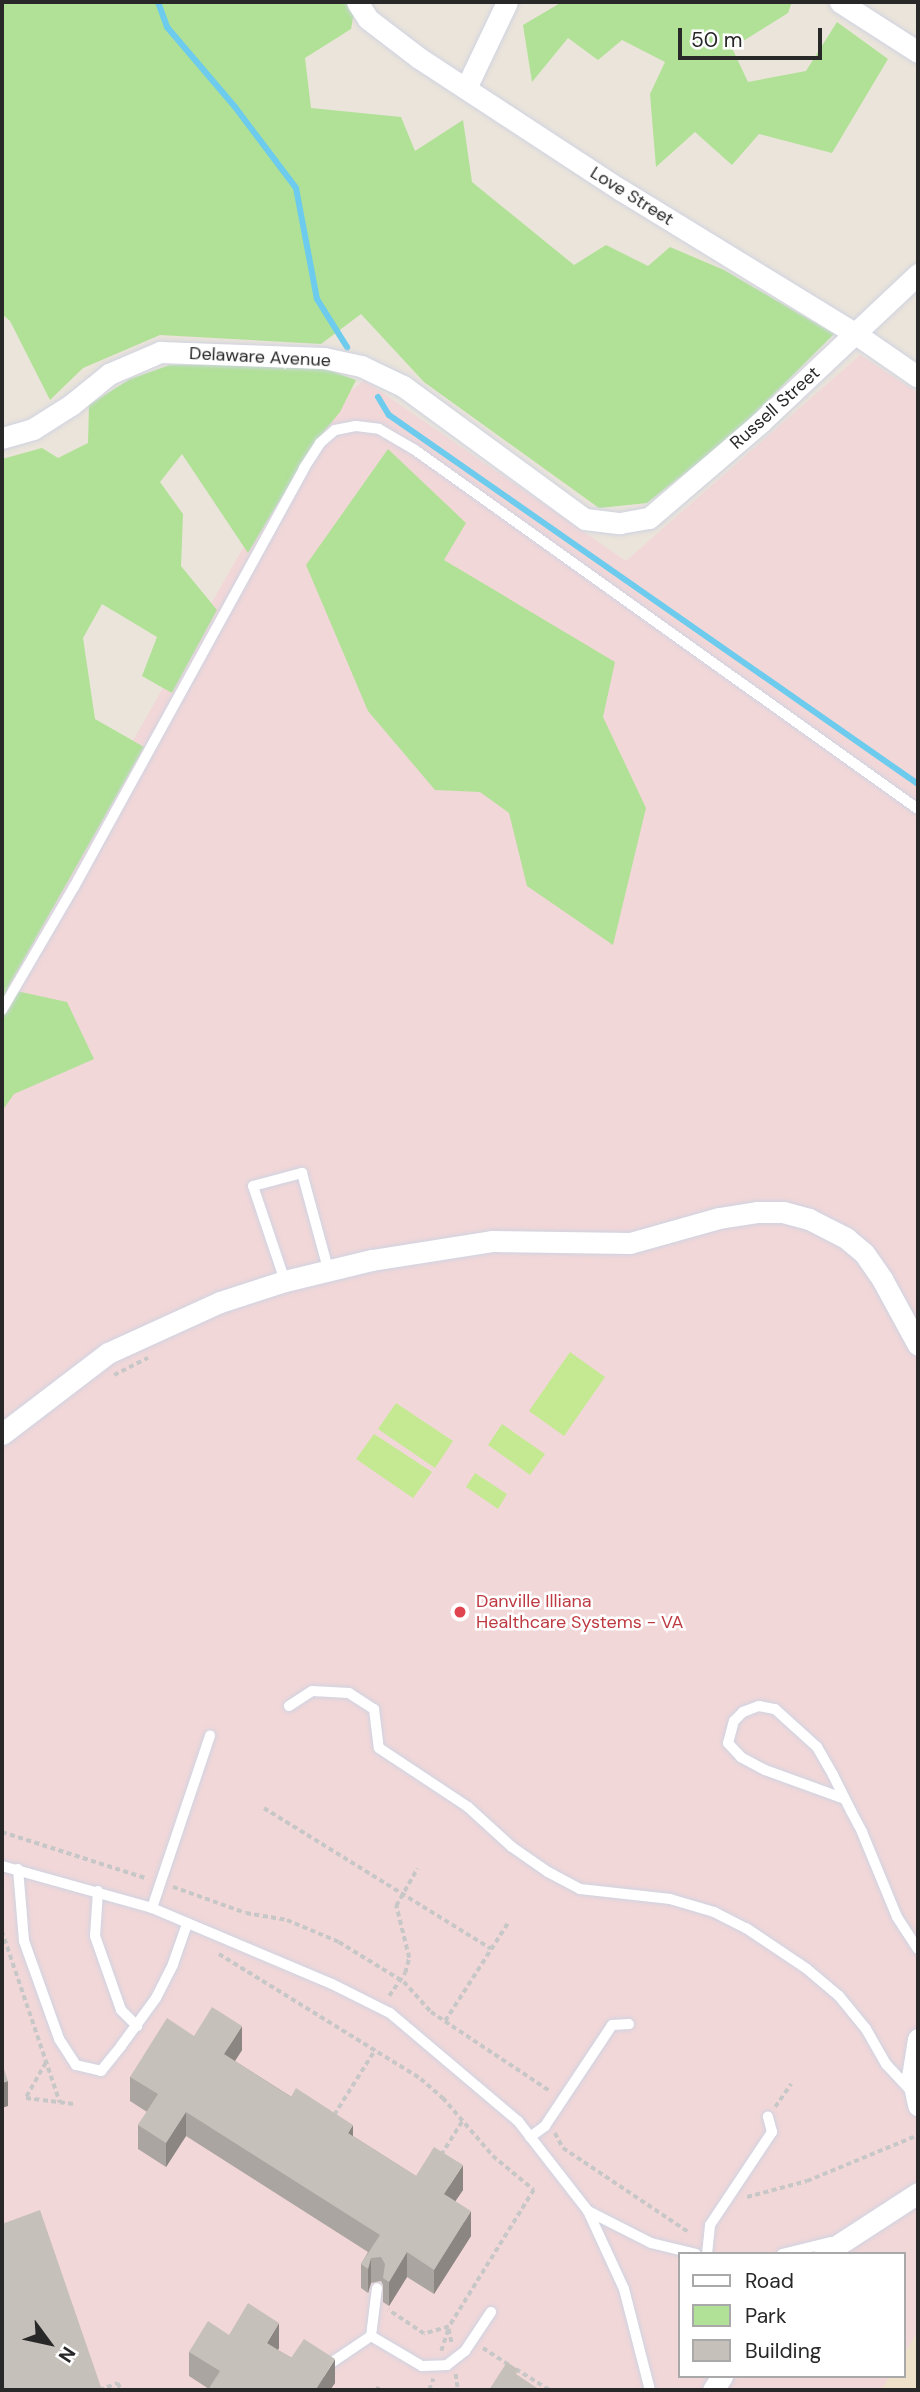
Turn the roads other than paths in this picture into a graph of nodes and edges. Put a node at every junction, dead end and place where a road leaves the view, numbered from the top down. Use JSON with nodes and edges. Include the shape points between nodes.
{"nodes":[{"id":1,"x":357,"y":2,"type":"edge"},
{"id":2,"x":507,"y":2,"type":"edge"},
{"id":3,"x":840,"y":2,"type":"edge"},
{"id":4,"x":918,"y":52,"type":"edge"},
{"id":5,"x":466,"y":88,"type":"junction"},
{"id":6,"x":918,"y":274,"type":"edge"},
{"id":7,"x":856,"y":334,"type":"junction"},
{"id":8,"x":918,"y":377,"type":"edge"},
{"id":9,"x":2,"y":438,"type":"edge"},
{"id":10,"x":620,"y":523,"type":"joint"},
{"id":11,"x":918,"y":809,"type":"edge"},
{"id":12,"x":2,"y":1010,"type":"edge"},
{"id":13,"x":328,"y":1269,"type":"junction"},
{"id":14,"x":285,"y":1281,"type":"junction"},
{"id":15,"x":918,"y":1345,"type":"edge"},
{"id":16,"x":2,"y":1434,"type":"edge"},
{"id":17,"x":289,"y":1706,"type":"dead end"},
{"id":18,"x":210,"y":1736,"type":"dead end"},
{"id":19,"x":845,"y":1799,"type":"junction"},
{"id":20,"x":2,"y":1866,"type":"edge"},
{"id":21,"x":18,"y":1869,"type":"junction"},
{"id":22,"x":98,"y":1891,"type":"junction"},
{"id":23,"x":152,"y":1908,"type":"junction"},
{"id":24,"x":187,"y":1924,"type":"junction"},
{"id":25,"x":918,"y":1950,"type":"edge"},
{"id":26,"x":629,"y":2024,"type":"dead end"},
{"id":27,"x":137,"y":2026,"type":"junction"},
{"id":28,"x":918,"y":2039,"type":"edge"},
{"id":29,"x":917,"y":2101,"type":"edge"},
{"id":30,"x":768,"y":2117,"type":"road end"},
{"id":31,"x":530,"y":2137,"type":"junction"},
{"id":32,"x":918,"y":2193,"type":"edge"},
{"id":33,"x":588,"y":2211,"type":"junction"},
{"id":34,"x":844,"y":2239,"type":"junction"},
{"id":35,"x":688,"y":2252,"type":"edge"},
{"id":36,"x":707,"y":2252,"type":"edge"},
{"id":37,"x":790,"y":2252,"type":"edge"},
{"id":38,"x":827,"y":2252,"type":"edge"},
{"id":39,"x":377,"y":2288,"type":"dead end"},
{"id":40,"x":491,"y":2312,"type":"dead end"},
{"id":41,"x":371,"y":2336,"type":"junction"},
{"id":42,"x":328,"y":2365,"type":"edge"},
{"id":43,"x":650,"y":2390,"type":"edge"}],
"edges":[{"from":1,"to":5,"type":"street","name":"Love Street","via":[[368,19]]},
{"from":2,"to":5,"type":"street"},
{"from":3,"to":4,"type":"street"},
{"from":5,"to":7,"type":"street","name":"Love Street","via":[[621,190]]},
{"from":6,"to":7,"type":"street","name":"Russell Street"},
{"from":7,"to":8,"type":"street","name":"Love Street"},
{"from":7,"to":10,"type":"street","name":"Russell Street","via":[[649,518]]},
{"from":9,"to":10,"type":"street","name":"Delaware Avenue","via":[[33,429],[109,374],[160,352],[324,358],[361,366],[403,386],[585,519]]},
{"from":11,"to":12,"type":"lane","via":[[415,450],[379,429],[356,426],[335,430],[304,468]]},
{"from":13,"to":14,"type":"street"},
{"from":13,"to":14,"type":"lane","via":[[302,1173],[253,1186]]},
{"from":13,"to":15,"type":"street","via":[[492,1241],[630,1243],[719,1218],[783,1212],[827,1226],[863,1253]]},
{"from":14,"to":16,"type":"street","via":[[220,1302],[108,1353]]},
{"from":17,"to":29,"type":"lane","via":[[312,1691],[349,1693],[374,1709],[379,1748],[468,1807],[521,1853],[580,1889],[670,1899],[746,1927],[839,1996]]},
{"from":18,"to":23,"type":"lane"},
{"from":19,"to":19,"type":"lane","via":[[817,1747],[775,1709],[759,1706],[734,1721],[728,1743],[741,1757]]},
{"from":19,"to":25,"type":"lane","via":[[897,1917]]},
{"from":20,"to":21,"type":"lane"},
{"from":21,"to":22,"type":"lane"},
{"from":21,"to":27,"type":"lane","via":[[24,1941],[59,2039],[76,2065],[101,2071]]},
{"from":22,"to":23,"type":"lane"},
{"from":22,"to":27,"type":"lane","via":[[95,1936],[121,2010]]},
{"from":23,"to":24,"type":"lane"},
{"from":24,"to":27,"type":"lane","via":[[173,1964]]},
{"from":24,"to":31,"type":"lane","via":[[390,2013],[518,2121]]},
{"from":26,"to":31,"type":"lane","via":[[612,2025],[549,2120]]},
{"from":28,"to":29,"type":"street","via":[[912,2076]]},
{"from":30,"to":36,"type":"lane","via":[[772,2132],[710,2225]]},
{"from":31,"to":33,"type":"lane"},
{"from":32,"to":34,"type":"street"},
{"from":33,"to":35,"type":"lane","via":[[651,2242]]},
{"from":33,"to":43,"type":"lane","via":[[624,2289]]},
{"from":34,"to":37,"type":"lane"},
{"from":34,"to":38,"type":"street"},
{"from":39,"to":41,"type":"lane"},
{"from":40,"to":41,"type":"lane","via":[[466,2351],[447,2365],[422,2366]]},
{"from":41,"to":42,"type":"lane"}]}
